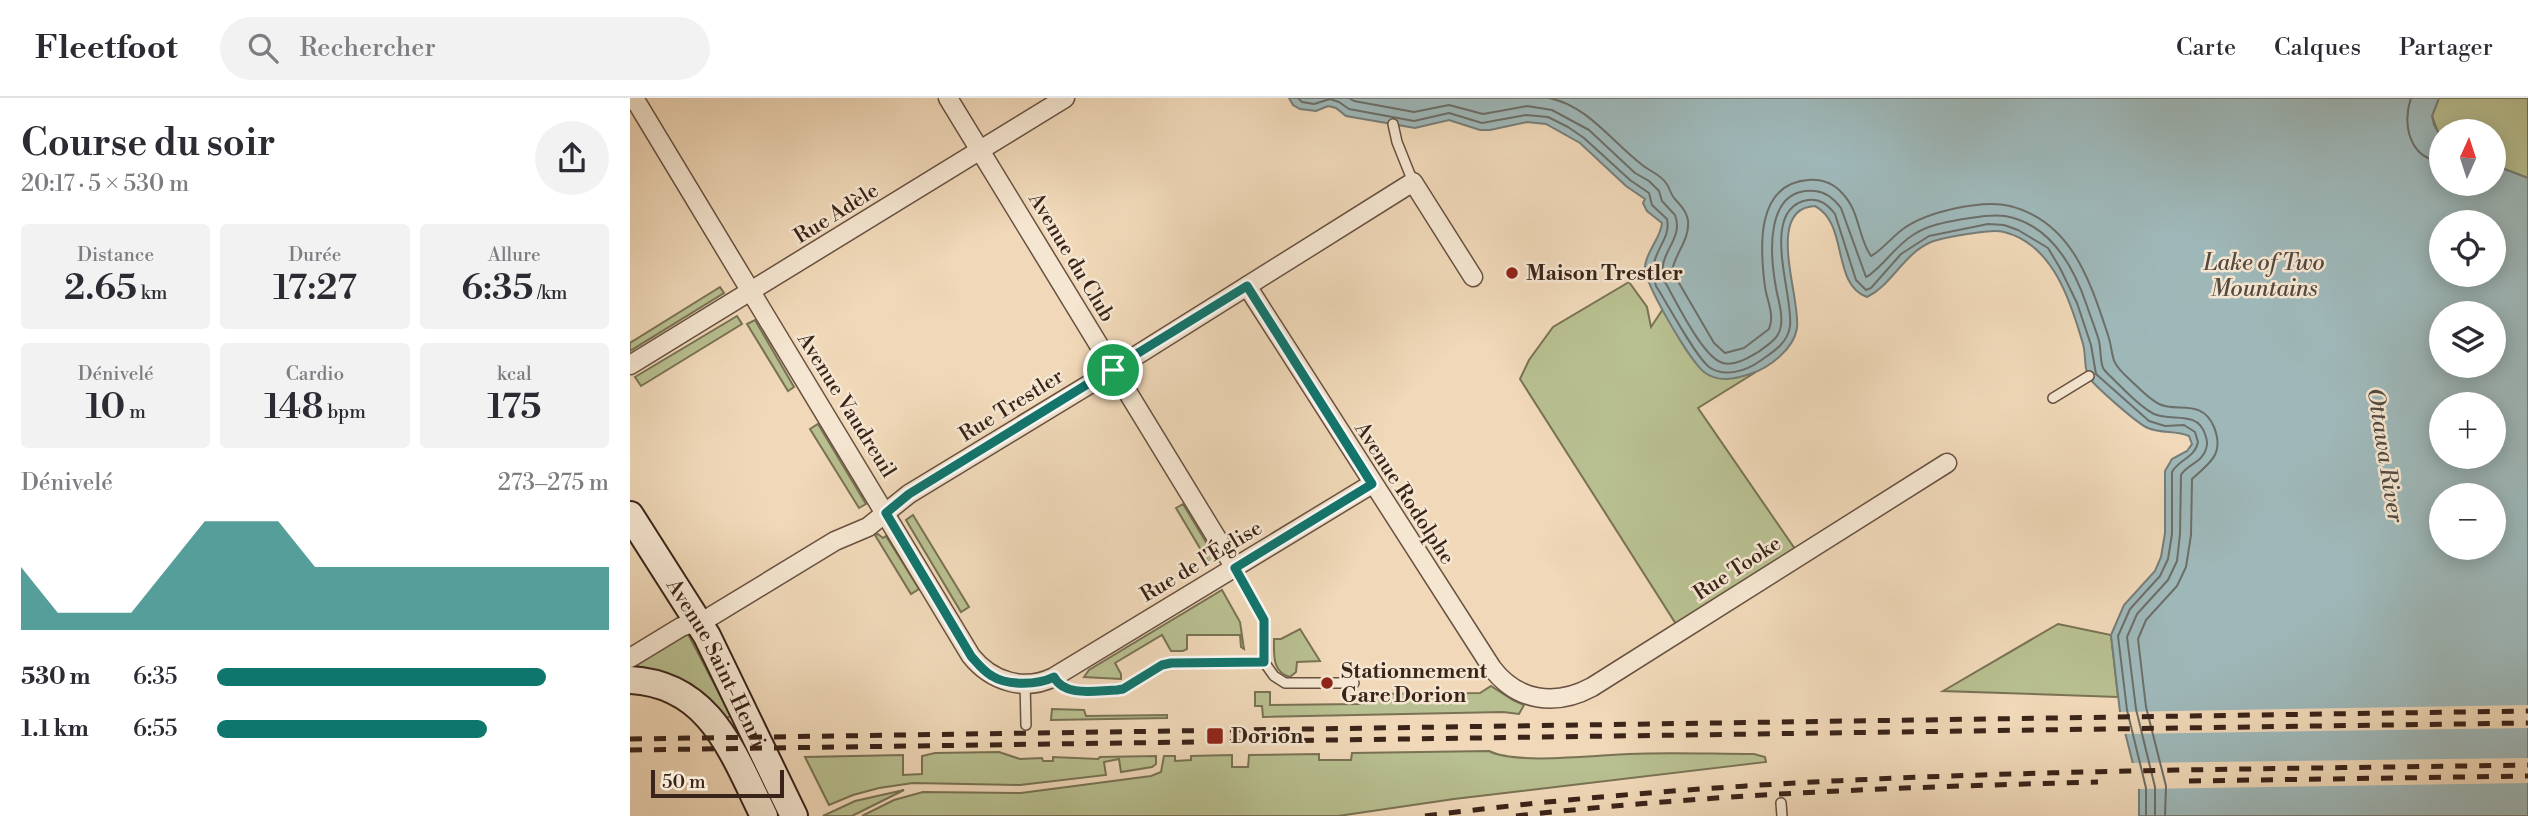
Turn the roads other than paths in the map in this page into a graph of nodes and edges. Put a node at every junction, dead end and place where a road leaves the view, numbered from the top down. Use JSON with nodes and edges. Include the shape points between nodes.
{"nodes":[{"id":1,"x":634,"y":98,"type":"edge"},
{"id":2,"x":948,"y":98,"type":"edge"},
{"id":3,"x":1065,"y":98,"type":"edge"},
{"id":4,"x":1393,"y":124,"type":"dead end"},
{"id":5,"x":980,"y":150,"type":"junction"},
{"id":6,"x":1412,"y":182,"type":"junction"},
{"id":7,"x":1473,"y":276,"type":"dead end"},
{"id":8,"x":1247,"y":286,"type":"junction"},
{"id":9,"x":750,"y":291,"type":"junction"},
{"id":10,"x":630,"y":365,"type":"edge"},
{"id":11,"x":1113,"y":370,"type":"junction"},
{"id":12,"x":2089,"y":376,"type":"dead end"},
{"id":13,"x":2053,"y":398,"type":"dead end"},
{"id":14,"x":1947,"y":463,"type":"dead end"},
{"id":15,"x":1372,"y":484,"type":"junction"},
{"id":16,"x":886,"y":513,"type":"junction"},
{"id":17,"x":630,"y":516,"type":"edge"},
{"id":18,"x":1235,"y":568,"type":"junction"},
{"id":19,"x":697,"y":622,"type":"junction"},
{"id":20,"x":630,"y":658,"type":"edge"},
{"id":21,"x":1264,"y":662,"type":"junction"},
{"id":22,"x":1054,"y":677,"type":"junction"},
{"id":23,"x":630,"y":680,"type":"edge"},
{"id":24,"x":1025,"y":682,"type":"junction"},
{"id":25,"x":1354,"y":683,"type":"dead end"},
{"id":26,"x":1546,"y":698,"type":"joint"},
{"id":27,"x":1026,"y":724,"type":"dead end"},
{"id":28,"x":1781,"y":803,"type":"dead end"},
{"id":29,"x":764,"y":816,"type":"edge"},
{"id":30,"x":794,"y":816,"type":"edge"},
{"id":31,"x":1782,"y":816,"type":"edge"}],
"edges":[{"from":1,"to":9,"type":"street","name":"Avenue Vaudreuil"},
{"from":2,"to":5,"type":"street","name":"Avenue du Club"},
{"from":3,"to":5,"type":"street","name":"Rue Adèle"},
{"from":4,"to":6,"type":"lane"},
{"from":5,"to":9,"type":"street","name":"Rue Adèle"},
{"from":5,"to":11,"type":"street","name":"Avenue du Club"},
{"from":6,"to":7,"type":"street"},
{"from":6,"to":8,"type":"street","name":"Rue Trestler"},
{"from":8,"to":11,"type":"street","name":"Rue Trestler"},
{"from":8,"to":15,"type":"street","name":"Avenue Rodolphe"},
{"from":9,"to":10,"type":"street","name":"Rue Adèle"},
{"from":9,"to":16,"type":"street","name":"Avenue Vaudreuil"},
{"from":11,"to":16,"type":"street","name":"Rue Trestler","via":[[909,494]]},
{"from":11,"to":18,"type":"street","name":"Avenue du Club"},
{"from":12,"to":13,"type":"lane"},
{"from":14,"to":26,"type":"street","name":"Rue Tooke","via":[[1592,687],[1566,697]]},
{"from":15,"to":18,"type":"street","name":"Rue de l'Église"},
{"from":15,"to":26,"type":"street","name":"Avenue Rodolphe","via":[[1499,678],[1525,695]]},
{"from":16,"to":19,"type":"street","name":"Rue Trestler"},
{"from":16,"to":24,"type":"street","name":"Avenue Vaudreuil","via":[[971,656],[997,679]]},
{"from":17,"to":19,"type":"main road","name":"Avenue Saint-Henri"},
{"from":18,"to":21,"type":"lane","name":"Avenue du Club","via":[[1264,620]]},
{"from":18,"to":22,"type":"street","name":"Rue de l'Église"},
{"from":19,"to":20,"type":"street","name":"Rue Trestler"},
{"from":19,"to":30,"type":"main road","name":"Avenue Saint-Henri"},
{"from":21,"to":22,"type":"lane","via":[[1171,663],[1117,690],[1068,690]]},
{"from":21,"to":25,"type":"lane","via":[[1285,683]]},
{"from":22,"to":24,"type":"street","name":"Avenue Vaudreuil"},
{"from":23,"to":29,"type":"main road","via":[[668,688],[707,714]]},
{"from":24,"to":27,"type":"lane"},
{"from":28,"to":31,"type":"lane"}]}
